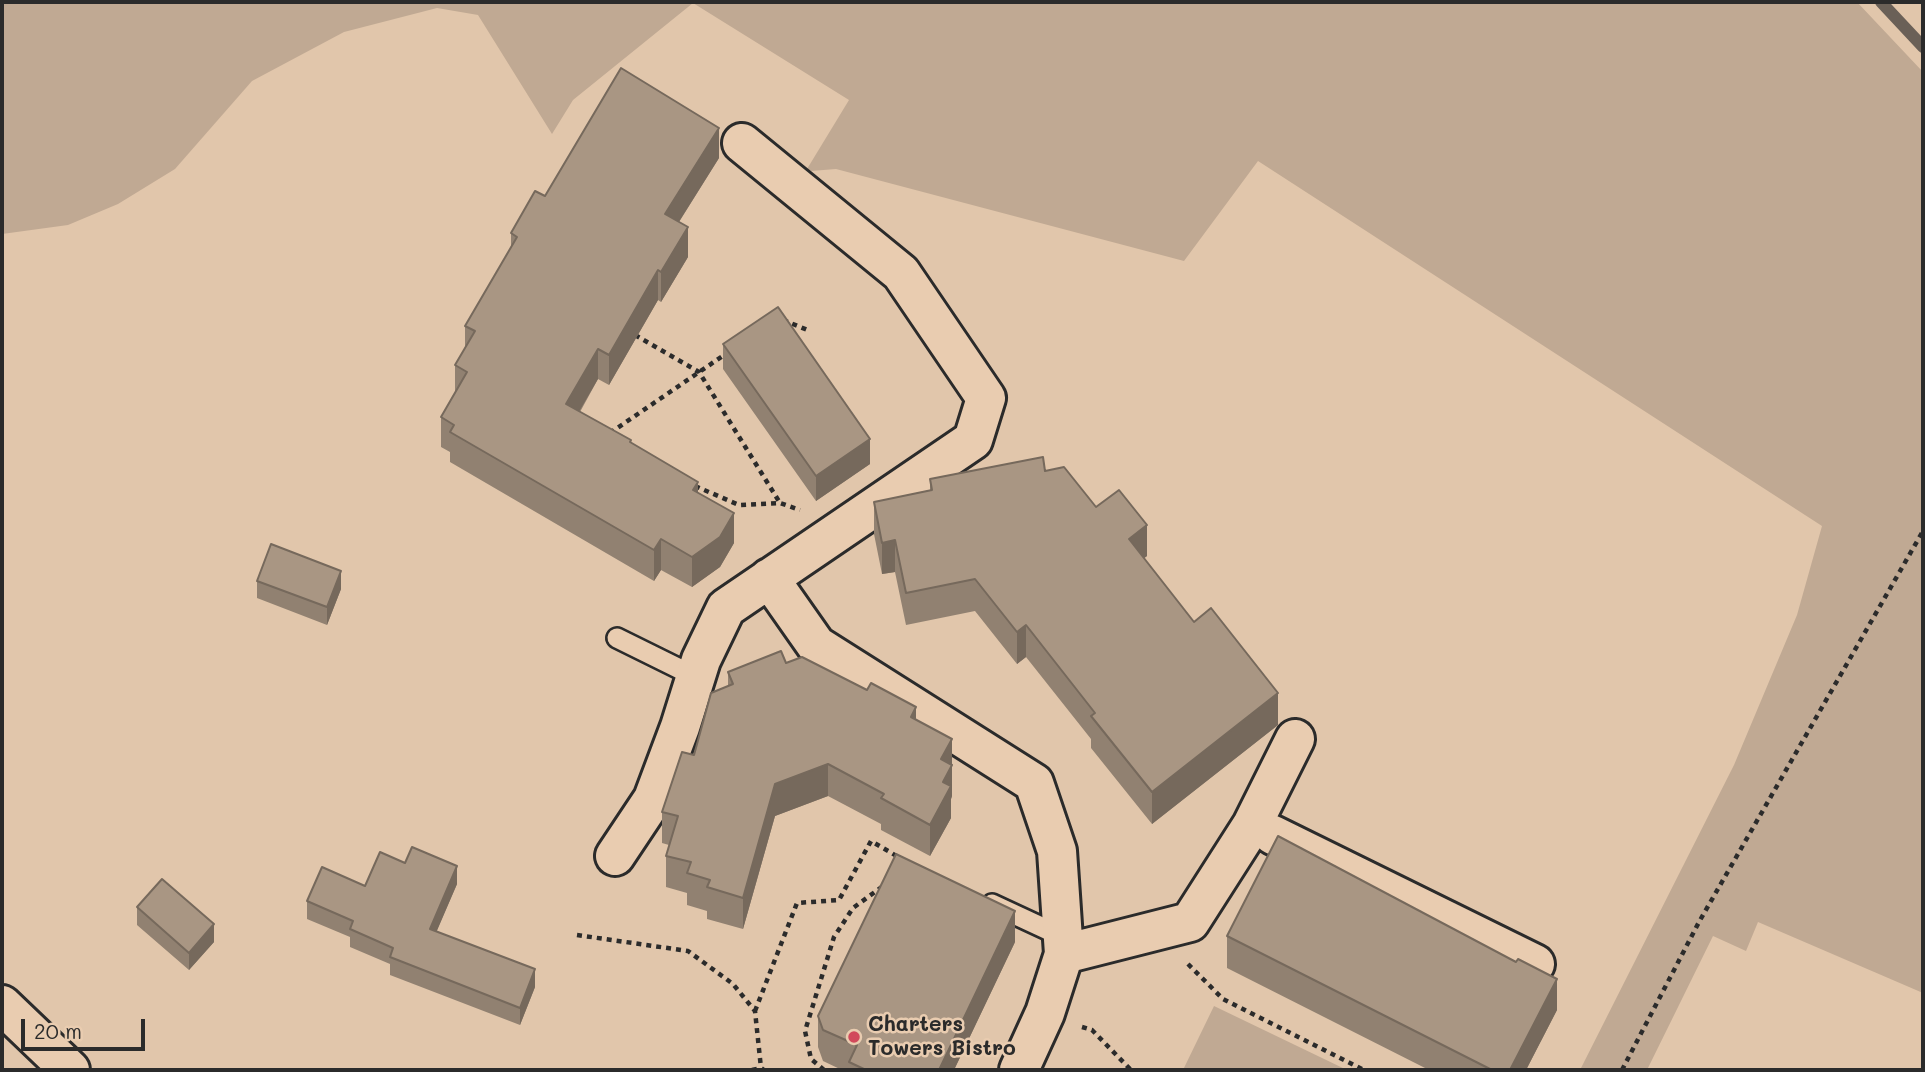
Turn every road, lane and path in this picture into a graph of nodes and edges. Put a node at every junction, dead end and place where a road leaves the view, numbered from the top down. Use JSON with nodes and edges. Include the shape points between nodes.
{"nodes":[{"id":1,"x":742,"y":143,"type":"dead end"},
{"id":2,"x":778,"y":318,"type":"edge"},
{"id":3,"x":625,"y":330,"type":"edge"},
{"id":4,"x":810,"y":331,"type":"dead end"},
{"id":5,"x":733,"y":349,"type":"edge"},
{"id":6,"x":699,"y":372,"type":"junction"},
{"id":7,"x":600,"y":440,"type":"edge"},
{"id":8,"x":689,"y":484,"type":"edge"},
{"id":9,"x":780,"y":503,"type":"junction"},
{"id":10,"x":1923,"y":531,"type":"edge"},
{"id":11,"x":825,"y":540,"type":"junction"},
{"id":12,"x":769,"y":578,"type":"junction"},
{"id":13,"x":617,"y":638,"type":"dead end"},
{"id":14,"x":696,"y":677,"type":"junction"},
{"id":15,"x":1295,"y":739,"type":"dead end"},
{"id":16,"x":1252,"y":825,"type":"junction"},
{"id":17,"x":615,"y":856,"type":"dead end"},
{"id":18,"x":904,"y":860,"type":"edge"},
{"id":19,"x":894,"y":882,"type":"edge"},
{"id":20,"x":975,"y":897,"type":"edge"},
{"id":21,"x":1175,"y":926,"type":"junction"},
{"id":22,"x":577,"y":935,"type":"dead end"},
{"id":23,"x":1064,"y":945,"type":"junction"},
{"id":24,"x":1535,"y":964,"type":"edge"},
{"id":25,"x":2,"y":1005,"type":"edge"},
{"id":26,"x":755,"y":1011,"type":"junction"},
{"id":27,"x":1045,"y":1013,"type":"junction"},
{"id":28,"x":762,"y":1069,"type":"edge"},
{"id":29,"x":70,"y":1070,"type":"edge"},
{"id":30,"x":752,"y":1070,"type":"edge"},
{"id":31,"x":824,"y":1070,"type":"edge"},
{"id":32,"x":1019,"y":1070,"type":"edge"},
{"id":33,"x":1132,"y":1070,"type":"edge"},
{"id":34,"x":1364,"y":1070,"type":"edge"},
{"id":35,"x":1622,"y":1070,"type":"edge"}],
"edges":[{"from":1,"to":11,"type":"street","via":[[901,273],[986,398],[973,440]]},
{"from":2,"to":4,"type":"path"},
{"from":3,"to":6,"type":"path"},
{"from":5,"to":6,"type":"path"},
{"from":6,"to":7,"type":"path"},
{"from":6,"to":9,"type":"path"},
{"from":8,"to":9,"type":"path","via":[[739,505]]},
{"from":9,"to":11,"type":"path","via":[[803,510]]},
{"from":10,"to":35,"type":"path","via":[[1699,922]]},
{"from":11,"to":12,"type":"street"},
{"from":12,"to":14,"type":"street","via":[[726,608]]},
{"from":12,"to":23,"type":"street","via":[[816,645],[1034,783],[1057,851]]},
{"from":13,"to":14,"type":"lane"},
{"from":14,"to":17,"type":"street","via":[[653,799]]},
{"from":15,"to":16,"type":"street"},
{"from":16,"to":21,"type":"street","via":[[1190,922]]},
{"from":16,"to":24,"type":"street"},
{"from":18,"to":26,"type":"path","via":[[871,841],[839,900],[797,903]]},
{"from":19,"to":31,"type":"path","via":[[853,908],[834,937],[805,1031],[811,1059]]},
{"from":20,"to":23,"type":"lane"},
{"from":21,"to":23,"type":"street"},
{"from":21,"to":34,"type":"path","via":[[1189,966],[1223,999]]},
{"from":22,"to":26,"type":"path","via":[[688,951],[733,984]]},
{"from":23,"to":27,"type":"street"},
{"from":25,"to":29,"type":"street"},
{"from":26,"to":28,"type":"path"},
{"from":27,"to":32,"type":"street"},
{"from":27,"to":33,"type":"path","via":[[1093,1030]]},
{"from":28,"to":30,"type":"path"}]}
